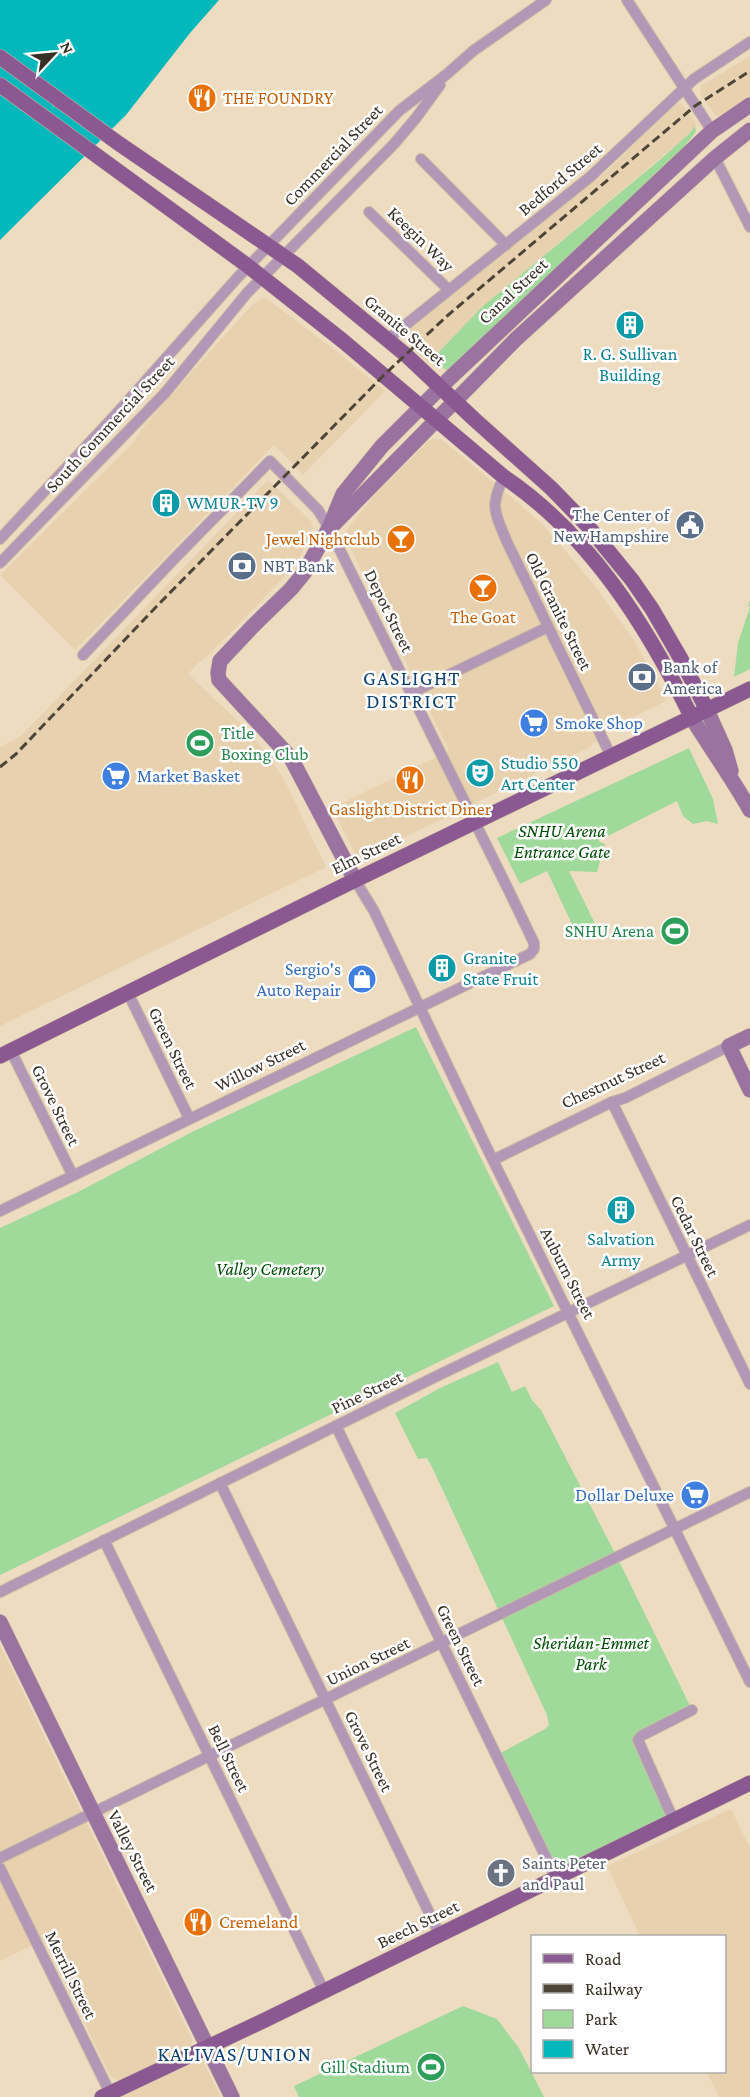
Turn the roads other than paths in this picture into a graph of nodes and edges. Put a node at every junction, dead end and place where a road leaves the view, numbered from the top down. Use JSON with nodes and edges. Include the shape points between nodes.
{"nodes":[{"id":1,"x":546,"y":0,"type":"edge"},
{"id":2,"x":627,"y":0,"type":"edge"},
{"id":3,"x":750,"y":42,"type":"edge"},
{"id":4,"x":0,"y":57,"type":"edge"},
{"id":5,"x":447,"y":75,"type":"junction"},
{"id":6,"x":0,"y":86,"type":"edge"},
{"id":7,"x":684,"y":87,"type":"junction"},
{"id":8,"x":750,"y":105,"type":"edge"},
{"id":9,"x":750,"y":130,"type":"edge"},
{"id":10,"x":712,"y":131,"type":"junction"},
{"id":11,"x":715,"y":158,"type":"junction"},
{"id":12,"x":421,"y":159,"type":"dead end"},
{"id":13,"x":369,"y":212,"type":"dead end"},
{"id":14,"x":750,"y":228,"type":"edge"},
{"id":15,"x":268,"y":245,"type":"junction"},
{"id":16,"x":506,"y":245,"type":"junction"},
{"id":17,"x":284,"y":256,"type":"junction"},
{"id":18,"x":248,"y":266,"type":"junction"},
{"id":19,"x":263,"y":278,"type":"junction"},
{"id":20,"x":449,"y":290,"type":"junction"},
{"id":21,"x":388,"y":339,"type":"junction"},
{"id":22,"x":441,"y":386,"type":"junction"},
{"id":23,"x":454,"y":400,"type":"junction"},
{"id":24,"x":421,"y":406,"type":"junction"},
{"id":25,"x":436,"y":419,"type":"junction"},
{"id":26,"x":504,"y":477,"type":"junction"},
{"id":27,"x":330,"y":528,"type":"junction"},
{"id":28,"x":0,"y":539,"type":"edge"},
{"id":29,"x":0,"y":563,"type":"edge"},
{"id":30,"x":548,"y":627,"type":"junction"},
{"id":31,"x":83,"y":655,"type":"dead end"},
{"id":32,"x":750,"y":689,"type":"edge"},
{"id":33,"x":411,"y":693,"type":"junction"},
{"id":34,"x":707,"y":710,"type":"junction"},
{"id":35,"x":692,"y":718,"type":"junction"},
{"id":36,"x":611,"y":756,"type":"junction"},
{"id":37,"x":735,"y":782,"type":"junction"},
{"id":38,"x":750,"y":810,"type":"edge"},
{"id":39,"x":475,"y":822,"type":"junction"},
{"id":40,"x":355,"y":880,"type":"junction"},
{"id":41,"x":128,"y":993,"type":"junction"},
{"id":42,"x":420,"y":1007,"type":"junction"},
{"id":43,"x":750,"y":1036,"type":"edge"},
{"id":44,"x":729,"y":1046,"type":"junction"},
{"id":45,"x":5,"y":1053,"type":"edge"},
{"id":46,"x":750,"y":1090,"type":"edge"},
{"id":47,"x":612,"y":1102,"type":"junction"},
{"id":48,"x":189,"y":1118,"type":"junction"},
{"id":49,"x":493,"y":1160,"type":"junction"},
{"id":50,"x":72,"y":1174,"type":"junction"},
{"id":51,"x":0,"y":1210,"type":"edge"},
{"id":52,"x":750,"y":1225,"type":"edge"},
{"id":53,"x":687,"y":1256,"type":"junction"},
{"id":54,"x":570,"y":1313,"type":"junction"},
{"id":55,"x":750,"y":1384,"type":"edge"},
{"id":56,"x":336,"y":1426,"type":"junction"},
{"id":57,"x":220,"y":1483,"type":"junction"},
{"id":58,"x":750,"y":1492,"type":"edge"},
{"id":59,"x":675,"y":1528,"type":"junction"},
{"id":60,"x":104,"y":1540,"type":"junction"},
{"id":61,"x":0,"y":1592,"type":"edge"},
{"id":62,"x":0,"y":1623,"type":"edge"},
{"id":63,"x":441,"y":1643,"type":"junction"},
{"id":64,"x":750,"y":1682,"type":"edge"},
{"id":65,"x":326,"y":1700,"type":"junction"},
{"id":66,"x":692,"y":1710,"type":"dead end"},
{"id":67,"x":209,"y":1756,"type":"junction"},
{"id":68,"x":750,"y":1783,"type":"edge"},
{"id":69,"x":92,"y":1813,"type":"junction"},
{"id":70,"x":674,"y":1821,"type":"junction"},
{"id":71,"x":0,"y":1858,"type":"edge"},
{"id":72,"x":0,"y":1868,"type":"edge"},
{"id":73,"x":556,"y":1878,"type":"junction"},
{"id":74,"x":440,"y":1935,"type":"junction"},
{"id":75,"x":324,"y":1991,"type":"junction"},
{"id":76,"x":208,"y":2047,"type":"junction"},
{"id":77,"x":108,"y":2096,"type":"edge"},
{"id":78,"x":232,"y":2097,"type":"edge"}],
"edges":[{"from":1,"to":5,"type":"street","name":"Commercial Street","via":[[473,51]]},
{"from":2,"to":7,"type":"street"},
{"from":3,"to":7,"type":"street","name":"Bedford Street"},
{"from":4,"to":15,"type":"main road","name":"Granite Street"},
{"from":5,"to":15,"type":"street","name":"Commercial Street","via":[[399,111]]},
{"from":5,"to":17,"type":"street","name":"Commercial Street","via":[[394,144]]},
{"from":6,"to":18,"type":"main road"},
{"from":7,"to":10,"type":"street"},
{"from":7,"to":16,"type":"street","name":"Bedford Street","via":[[602,167]]},
{"from":8,"to":10,"type":"street","name":"Canal Street"},
{"from":9,"to":11,"type":"street","name":"Canal Street"},
{"from":10,"to":22,"type":"street","name":"Canal Street"},
{"from":11,"to":14,"type":"street"},
{"from":11,"to":23,"type":"street","name":"Canal Street"},
{"from":12,"to":16,"type":"street"},
{"from":13,"to":20,"type":"street","name":"Keegin Way"},
{"from":15,"to":17,"type":"main road","name":"Granite Street"},
{"from":15,"to":18,"type":"street","name":"Commercial Street"},
{"from":16,"to":20,"type":"street","name":"Bedford Street"},
{"from":17,"to":19,"type":"street","name":"Commercial Street"},
{"from":17,"to":21,"type":"main road","name":"Granite Street"},
{"from":18,"to":19,"type":"main road"},
{"from":18,"to":28,"type":"street","name":"South Commercial Street"},
{"from":19,"to":24,"type":"main road"},
{"from":19,"to":29,"type":"street","name":"South Commercial Street","via":[[165,393]]},
{"from":20,"to":21,"type":"street","name":"Bedford Street"},
{"from":21,"to":22,"type":"main road","name":"Granite Street"},
{"from":22,"to":23,"type":"main road","name":"Granite Street"},
{"from":22,"to":24,"type":"street","name":"Canal Street"},
{"from":23,"to":25,"type":"street","name":"Canal Street"},
{"from":23,"to":34,"type":"main road","name":"Granite Street","via":[[552,488],[601,542],[652,609]]},
{"from":24,"to":25,"type":"main road"},
{"from":24,"to":27,"type":"street","name":"Canal Street","via":[[349,485]]},
{"from":25,"to":26,"type":"main road"},
{"from":25,"to":27,"type":"street","name":"Canal Street"},
{"from":26,"to":30,"type":"street","name":"Old Granite Street","via":[[494,510]]},
{"from":26,"to":35,"type":"main road","via":[[550,513],[600,567],[648,635]]},
{"from":27,"to":31,"type":"street","name":"Depot Street","via":[[318,510],[270,461]]},
{"from":27,"to":33,"type":"street","name":"Depot Street"},
{"from":27,"to":40,"type":"street","name":"Canal Street","via":[[304,573],[220,661],[218,673],[231,695],[291,758]]},
{"from":30,"to":33,"type":"street"},
{"from":30,"to":36,"type":"street","name":"Old Granite Street"},
{"from":32,"to":34,"type":"main road","name":"Elm Street"},
{"from":33,"to":39,"type":"street","name":"Depot Street"},
{"from":34,"to":35,"type":"main road","name":"Elm Street"},
{"from":34,"to":37,"type":"street"},
{"from":35,"to":36,"type":"main road","name":"Elm Street"},
{"from":35,"to":37,"type":"street"},
{"from":36,"to":39,"type":"main road","name":"Elm Street"},
{"from":37,"to":38,"type":"street"},
{"from":39,"to":40,"type":"main road","name":"Elm Street"},
{"from":39,"to":42,"type":"street","name":"Willow Street","via":[[534,949]]},
{"from":40,"to":41,"type":"main road","name":"Elm Street"},
{"from":40,"to":42,"type":"street","name":"Auburn Street"},
{"from":41,"to":45,"type":"main road","name":"Elm Street"},
{"from":41,"to":48,"type":"street","name":"Green Street"},
{"from":42,"to":48,"type":"street","name":"Willow Street"},
{"from":42,"to":49,"type":"street","name":"Auburn Street"},
{"from":43,"to":44,"type":"street","name":"Chestnut Street"},
{"from":44,"to":46,"type":"street"},
{"from":44,"to":47,"type":"street","name":"Chestnut Street"},
{"from":45,"to":50,"type":"street","name":"Grove Street"},
{"from":47,"to":49,"type":"street","name":"Chestnut Street"},
{"from":47,"to":53,"type":"street","name":"Cedar Street"},
{"from":48,"to":50,"type":"street","name":"Willow Street"},
{"from":49,"to":54,"type":"street","name":"Auburn Street"},
{"from":50,"to":51,"type":"street","name":"Willow Street"},
{"from":52,"to":53,"type":"street","name":"Pine Street"},
{"from":53,"to":54,"type":"street","name":"Pine Street"},
{"from":53,"to":55,"type":"street","name":"Cedar Street"},
{"from":54,"to":56,"type":"street","name":"Pine Street"},
{"from":54,"to":59,"type":"street","name":"Auburn Street"},
{"from":56,"to":57,"type":"street","name":"Pine Street"},
{"from":56,"to":63,"type":"street","name":"Green Street"},
{"from":57,"to":60,"type":"street","name":"Pine Street"},
{"from":57,"to":65,"type":"street","name":"Grove Street"},
{"from":58,"to":59,"type":"street","name":"Union Street"},
{"from":59,"to":63,"type":"street","name":"Union Street"},
{"from":59,"to":64,"type":"street","name":"Auburn Street"},
{"from":60,"to":61,"type":"street","name":"Pine Street"},
{"from":60,"to":67,"type":"street","name":"Bell Street"},
{"from":62,"to":69,"type":"street","name":"Valley Street"},
{"from":63,"to":65,"type":"street","name":"Union Street"},
{"from":63,"to":73,"type":"street","name":"Green Street"},
{"from":65,"to":67,"type":"street","name":"Union Street"},
{"from":65,"to":74,"type":"street","name":"Grove Street"},
{"from":66,"to":70,"type":"street","via":[[638,1740]]},
{"from":67,"to":69,"type":"street","name":"Union Street"},
{"from":67,"to":75,"type":"street","name":"Bell Street"},
{"from":68,"to":70,"type":"main road","name":"Beech Street"},
{"from":69,"to":71,"type":"street","name":"Union Street"},
{"from":69,"to":76,"type":"street","name":"Valley Street"},
{"from":70,"to":73,"type":"main road","name":"Beech Street"},
{"from":72,"to":77,"type":"street","name":"Merrill Street"},
{"from":73,"to":74,"type":"main road","name":"Beech Street"},
{"from":74,"to":75,"type":"main road","name":"Beech Street"},
{"from":75,"to":76,"type":"main road","name":"Beech Street"},
{"from":76,"to":77,"type":"main road","name":"Beech Street"},
{"from":76,"to":78,"type":"street","name":"Valley Street"}]}
